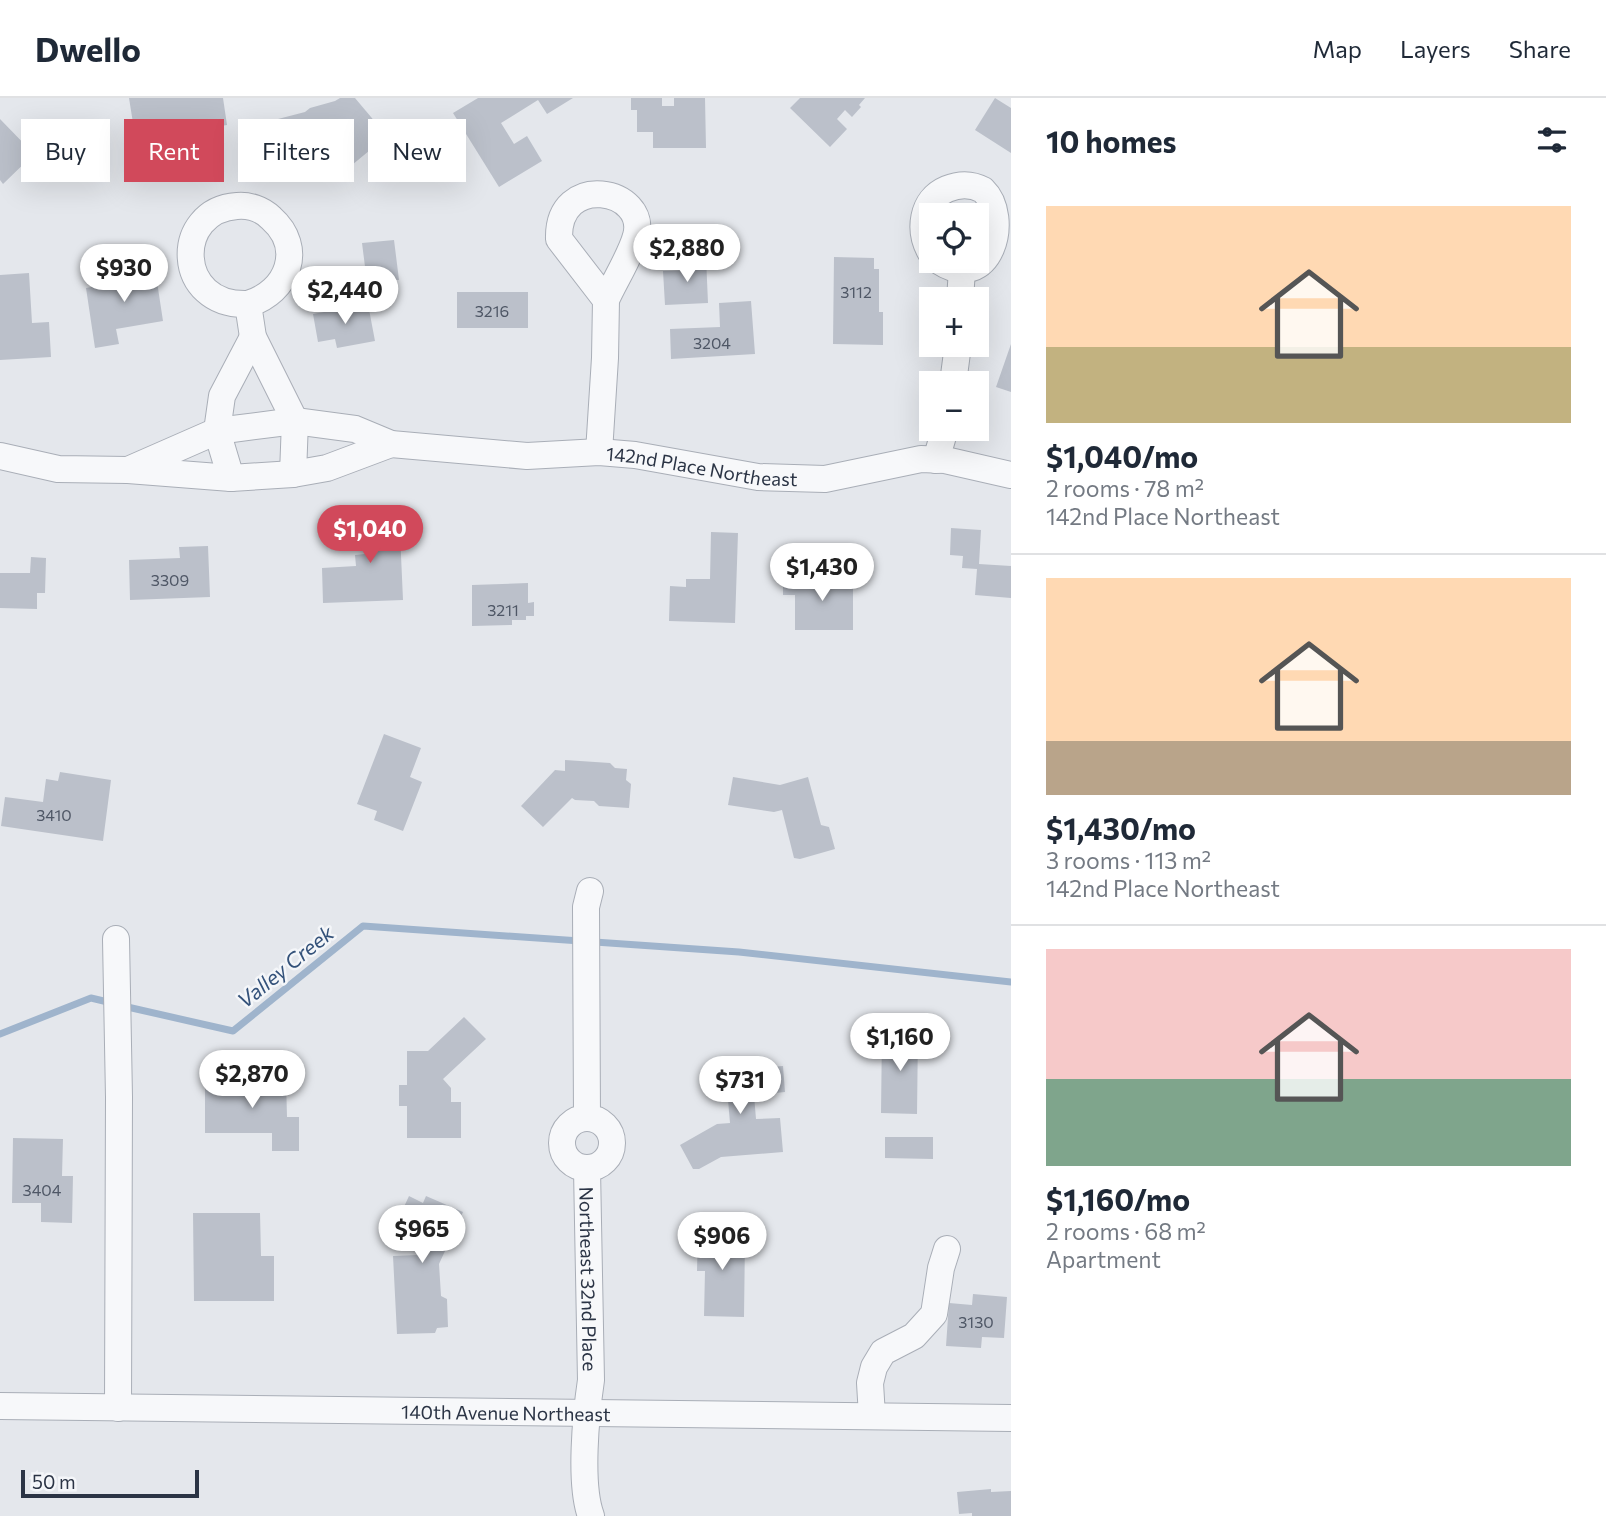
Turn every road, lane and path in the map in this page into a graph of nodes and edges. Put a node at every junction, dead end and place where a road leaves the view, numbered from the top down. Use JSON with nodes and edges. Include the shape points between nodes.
{"nodes":[{"id":1,"x":931,"y":203,"type":"edge"},
{"id":2,"x":989,"y":260,"type":"edge"},
{"id":3,"x":606,"y":300,"type":"dead end"},
{"id":4,"x":248,"y":304,"type":"dead end"},
{"id":5,"x":253,"y":337,"type":"junction"},
{"id":6,"x":295,"y":421,"type":"junction"},
{"id":7,"x":217,"y":431,"type":"junction"},
{"id":8,"x":942,"y":441,"type":"edge"},
{"id":9,"x":391,"y":444,"type":"junction"},
{"id":10,"x":599,"y":452,"type":"junction"},
{"id":11,"x":0,"y":456,"type":"edge"},
{"id":12,"x":936,"y":460,"type":"junction"},
{"id":13,"x":128,"y":470,"type":"junction"},
{"id":14,"x":293,"y":474,"type":"junction"},
{"id":15,"x":1011,"y":475,"type":"edge"},
{"id":16,"x":231,"y":478,"type":"junction"},
{"id":17,"x":590,"y":891,"type":"dead end"},
{"id":18,"x":116,"y":939,"type":"dead end"},
{"id":19,"x":947,"y":1249,"type":"dead end"},
{"id":20,"x":0,"y":1406,"type":"edge"},
{"id":21,"x":118,"y":1408,"type":"junction"},
{"id":22,"x":586,"y":1414,"type":"junction"},
{"id":23,"x":872,"y":1416,"type":"junction"},
{"id":24,"x":1011,"y":1418,"type":"edge"},
{"id":25,"x":591,"y":1516,"type":"edge"}],
"edges":[{"from":1,"to":2,"type":"street","via":[[943,190],[967,185],[998,201],[1006,236]]},
{"from":3,"to":10,"type":"street"},
{"from":4,"to":5,"type":"street"},
{"from":5,"to":6,"type":"street"},
{"from":5,"to":7,"type":"street","via":[[222,396]]},
{"from":6,"to":7,"type":"street","name":"142nd Place Northeast"},
{"from":6,"to":9,"type":"street","name":"142nd Place Northeast","via":[[355,429]]},
{"from":6,"to":14,"type":"street"},
{"from":7,"to":13,"type":"street","name":"142nd Place Northeast"},
{"from":7,"to":16,"type":"street"},
{"from":8,"to":12,"type":"street"},
{"from":9,"to":10,"type":"street","name":"142nd Place Northeast","via":[[527,456]]},
{"from":9,"to":14,"type":"street","name":"142nd Place Northeast","via":[[327,468]]},
{"from":10,"to":12,"type":"street","name":"142nd Place Northeast","via":[[796,480]]},
{"from":11,"to":13,"type":"street","name":"142nd Place Northeast","via":[[58,469]]},
{"from":12,"to":15,"type":"street","name":"142nd Place Northeast"},
{"from":13,"to":16,"type":"street","name":"142nd Place Northeast"},
{"from":14,"to":16,"type":"street","name":"142nd Place Northeast"},
{"from":17,"to":22,"type":"street","name":"Northeast 32nd Place","via":[[586,907],[587,1117],[596,1118],[610,1130],[613,1147],[604,1162],[587,1169],[591,1380]]},
{"from":18,"to":21,"type":"street"},
{"from":19,"to":23,"type":"street","via":[[934,1314],[914,1336],[883,1352],[874,1367]]},
{"from":20,"to":21,"type":"street","name":"140th Avenue Northeast"},
{"from":21,"to":22,"type":"street","name":"140th Avenue Northeast"},
{"from":22,"to":23,"type":"street","name":"140th Avenue Northeast"},
{"from":22,"to":25,"type":"street","name":"Northeast 32nd Place","via":[[586,1492]]},
{"from":23,"to":24,"type":"street","name":"140th Avenue Northeast"}]}
